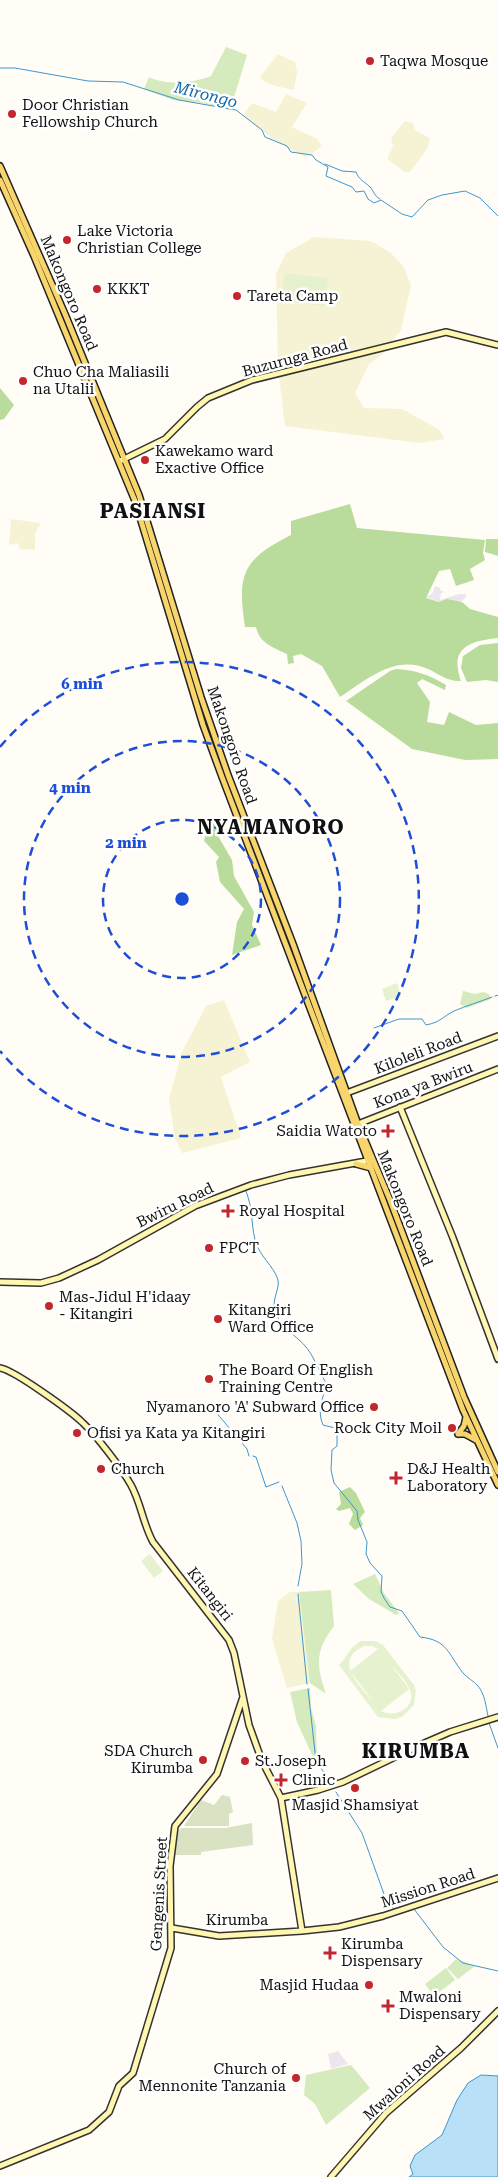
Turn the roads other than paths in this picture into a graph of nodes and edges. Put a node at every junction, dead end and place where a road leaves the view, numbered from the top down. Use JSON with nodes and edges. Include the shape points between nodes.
{"nodes":[{"id":1,"x":0,"y":166,"type":"edge"},
{"id":2,"x":0,"y":180,"type":"edge"},
{"id":3,"x":498,"y":345,"type":"edge"},
{"id":4,"x":124,"y":459,"type":"junction"},
{"id":5,"x":118,"y":462,"type":"junction"},
{"id":6,"x":158,"y":562,"type":"junction"},
{"id":7,"x":498,"y":1036,"type":"edge"},
{"id":8,"x":498,"y":1068,"type":"edge"},
{"id":9,"x":344,"y":1094,"type":"junction"},
{"id":10,"x":400,"y":1107,"type":"junction"},
{"id":11,"x":358,"y":1124,"type":"junction"},
{"id":12,"x":363,"y":1152,"type":"junction"},
{"id":13,"x":370,"y":1161,"type":"junction"},
{"id":14,"x":356,"y":1164,"type":"junction"},
{"id":15,"x":371,"y":1168,"type":"junction"},
{"id":16,"x":0,"y":1282,"type":"edge"},
{"id":17,"x":498,"y":1359,"type":"edge"},
{"id":18,"x":0,"y":1368,"type":"edge"},
{"id":19,"x":466,"y":1418,"type":"junction"},
{"id":20,"x":476,"y":1440,"type":"junction"},
{"id":21,"x":498,"y":1472,"type":"edge"},
{"id":22,"x":498,"y":1484,"type":"edge"},
{"id":23,"x":243,"y":1696,"type":"junction"},
{"id":24,"x":498,"y":1717,"type":"edge"},
{"id":25,"x":281,"y":1798,"type":"junction"},
{"id":26,"x":498,"y":1878,"type":"edge"},
{"id":27,"x":172,"y":1928,"type":"junction"},
{"id":28,"x":302,"y":1931,"type":"junction"},
{"id":29,"x":498,"y":2011,"type":"edge"},
{"id":30,"x":0,"y":2166,"type":"edge"},
{"id":31,"x":332,"y":2177,"type":"edge"}],
"edges":[{"from":1,"to":4,"type":"main road","name":"Makongoro Road"},
{"from":2,"to":5,"type":"main road","name":"Makongoro Road"},
{"from":3,"to":4,"type":"main road","name":"Buzuruga Road","via":[[446,332],[252,380],[208,398],[165,438]]},
{"from":4,"to":5,"type":"main road","name":"Buzuruga Road"},
{"from":4,"to":6,"type":"main road","name":"Makongoro Road"},
{"from":5,"to":6,"type":"main road","name":"Makongoro Road"},
{"from":6,"to":9,"type":"main road","name":"Makongoro Road","via":[[201,697],[293,944]]},
{"from":7,"to":9,"type":"main road","name":"Kiloleli Road"},
{"from":8,"to":10,"type":"main road","name":"Kona ya Bwiru"},
{"from":9,"to":11,"type":"main road","name":"Makongoro Road"},
{"from":9,"to":12,"type":"main road","name":"Makongoro Road"},
{"from":10,"to":11,"type":"main road","name":"Kona ya Bwiru"},
{"from":10,"to":17,"type":"main road"},
{"from":11,"to":13,"type":"main road","name":"Makongoro Road"},
{"from":12,"to":13,"type":"main road","name":"Makongoro Road"},
{"from":12,"to":14,"type":"main road"},
{"from":13,"to":14,"type":"main road","name":"Bwiru Road"},
{"from":13,"to":15,"type":"main road","name":"Makongoro Road"},
{"from":13,"to":21,"type":"main road","name":"Makongoro Road","via":[[390,1200],[464,1397]]},
{"from":14,"to":15,"type":"main road"},
{"from":14,"to":16,"type":"main road","name":"Bwiru Road","via":[[267,1181],[213,1199],[58,1278],[41,1283]]},
{"from":15,"to":19,"type":"main road","name":"Makongoro Road"},
{"from":18,"to":23,"type":"main road","name":"Kitangiri","via":[[13,1373],[84,1424],[126,1477],[153,1542],[229,1640]]},
{"from":19,"to":20,"type":"main road","name":"Makongoro Road"},
{"from":19,"to":20,"type":"main road","via":[[458,1434],[466,1434]]},
{"from":20,"to":22,"type":"main road","name":"Makongoro Road"},
{"from":23,"to":25,"type":"main road","name":"Kitangiri","via":[[258,1752]]},
{"from":23,"to":27,"type":"main road","name":"Gengenis Street","via":[[217,1774],[174,1826],[170,1866]]},
{"from":24,"to":25,"type":"main road","via":[[420,1745],[343,1782]]},
{"from":25,"to":28,"type":"main road","name":"Kitangiri"},
{"from":26,"to":28,"type":"main road","name":"Mission Road","via":[[366,1921]]},
{"from":27,"to":28,"type":"main road","name":"Kirumba","via":[[219,1936]]},
{"from":27,"to":30,"type":"main road","name":"Gengenis Street","via":[[171,1948],[131,2076],[119,2086],[113,2105],[104,2117],[83,2133]]},
{"from":29,"to":31,"type":"main road","name":"Mwaloni Road","via":[[386,2113]]}]}
